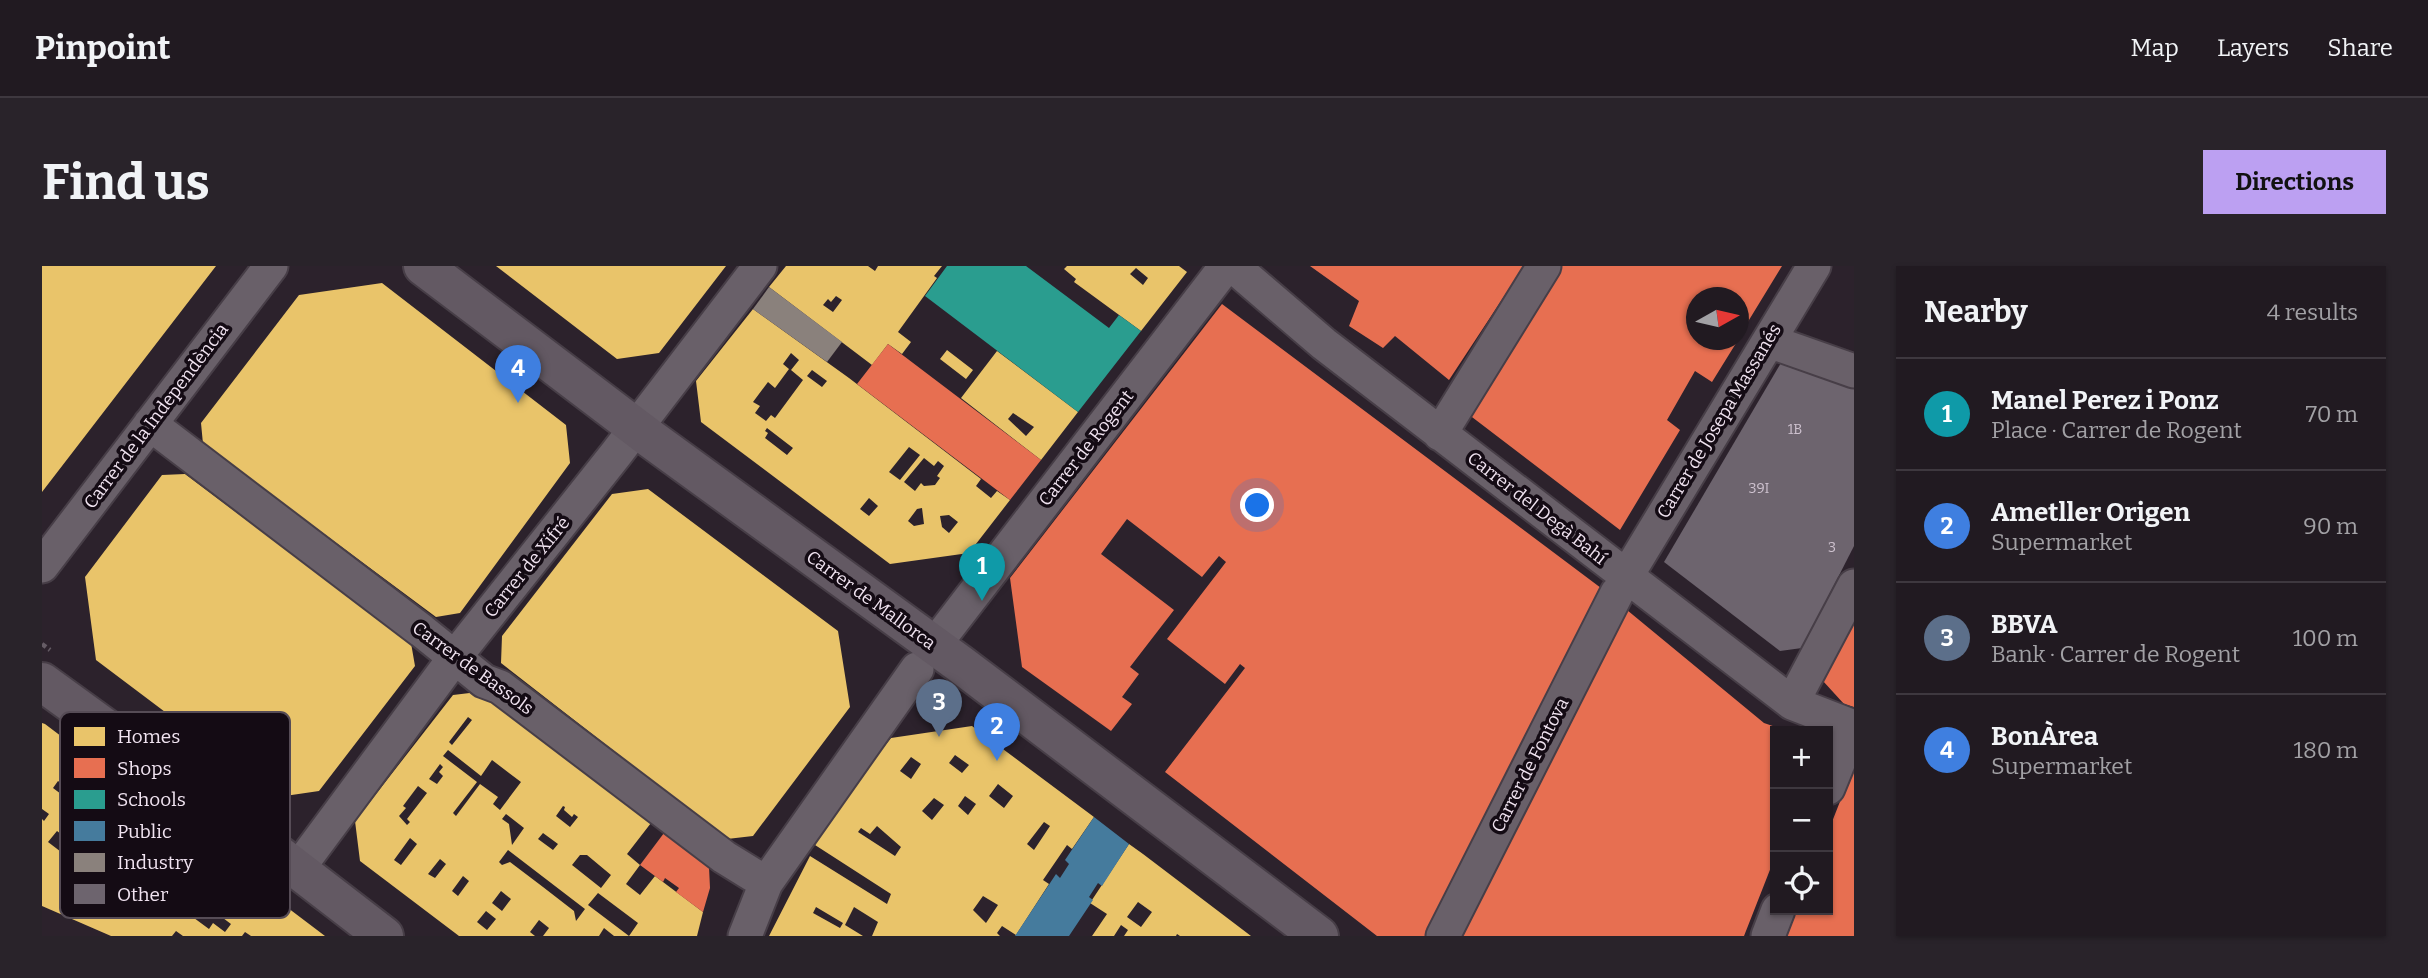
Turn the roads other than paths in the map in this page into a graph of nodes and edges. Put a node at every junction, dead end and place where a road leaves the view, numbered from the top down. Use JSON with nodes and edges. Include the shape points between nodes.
{"nodes":[{"id":1,"x":271,"y":266,"type":"edge"},
{"id":2,"x":423,"y":266,"type":"edge"},
{"id":3,"x":760,"y":266,"type":"edge"},
{"id":4,"x":1226,"y":266,"type":"edge"},
{"id":5,"x":1233,"y":266,"type":"edge"},
{"id":6,"x":1544,"y":266,"type":"edge"},
{"id":7,"x":1814,"y":266,"type":"edge"},
{"id":8,"x":1769,"y":341,"type":"junction"},
{"id":9,"x":1854,"y":371,"type":"edge"},
{"id":10,"x":150,"y":425,"type":"junction"},
{"id":11,"x":637,"y":427,"type":"junction"},
{"id":12,"x":1440,"y":433,"type":"junction"},
{"id":13,"x":42,"y":566,"type":"edge"},
{"id":14,"x":1621,"y":585,"type":"junction"},
{"id":15,"x":1854,"y":586,"type":"edge"},
{"id":16,"x":946,"y":630,"type":"dead end"},
{"id":17,"x":455,"y":657,"type":"junction"},
{"id":18,"x":917,"y":670,"type":"dead end"},
{"id":19,"x":42,"y":682,"type":"edge"},
{"id":20,"x":1792,"y":703,"type":"junction"},
{"id":21,"x":83,"y":712,"type":"edge"},
{"id":22,"x":1853,"y":727,"type":"edge"},
{"id":23,"x":1833,"y":776,"type":"edge"},
{"id":24,"x":290,"y":865,"type":"edge"},
{"id":25,"x":297,"y":870,"type":"junction"},
{"id":26,"x":766,"y":883,"type":"junction"},
{"id":27,"x":1776,"y":915,"type":"edge"},
{"id":28,"x":384,"y":936,"type":"edge"},
{"id":29,"x":745,"y":936,"type":"edge"},
{"id":30,"x":1319,"y":936,"type":"edge"},
{"id":31,"x":1443,"y":936,"type":"edge"},
{"id":32,"x":1768,"y":936,"type":"edge"}],
"edges":[{"from":1,"to":10,"type":"street","name":"Carrer de la Independència"},
{"from":2,"to":11,"type":"main road","name":"Carrer de Mallorca"},
{"from":3,"to":11,"type":"street","name":"Carrer de Xifré"},
{"from":4,"to":16,"type":"street","name":"Carrer de Rogent"},
{"from":5,"to":12,"type":"street","name":"Carrer del Degà Bahí","via":[[1324,344]]},
{"from":6,"to":12,"type":"street"},
{"from":7,"to":8,"type":"street","name":"Carrer de Josepa Massanés"},
{"from":8,"to":9,"type":"street"},
{"from":8,"to":14,"type":"street","name":"Carrer de Josepa Massanés"},
{"from":10,"to":13,"type":"street","name":"Carrer de la Independència"},
{"from":10,"to":17,"type":"street","name":"Carrer de Bassols"},
{"from":11,"to":17,"type":"street","name":"Carrer de Xifré"},
{"from":11,"to":30,"type":"main road","name":"Carrer de Mallorca"},
{"from":12,"to":14,"type":"street","name":"Carrer del Degà Bahí"},
{"from":14,"to":20,"type":"street","name":"Carrer del Degà Bahí"},
{"from":14,"to":31,"type":"street","name":"Carrer de Fontova"},
{"from":15,"to":20,"type":"street"},
{"from":17,"to":25,"type":"street","name":"Carrer de Xifré"},
{"from":17,"to":26,"type":"street","name":"Carrer de Bassols","via":[[724,857]]},
{"from":18,"to":26,"type":"street"},
{"from":19,"to":21,"type":"main road"},
{"from":20,"to":22,"type":"street","name":"Carrer del Degà Bahí"},
{"from":22,"to":23,"type":"street"},
{"from":24,"to":25,"type":"main road"},
{"from":25,"to":28,"type":"main road"},
{"from":26,"to":29,"type":"street"},
{"from":27,"to":32,"type":"street"}]}
